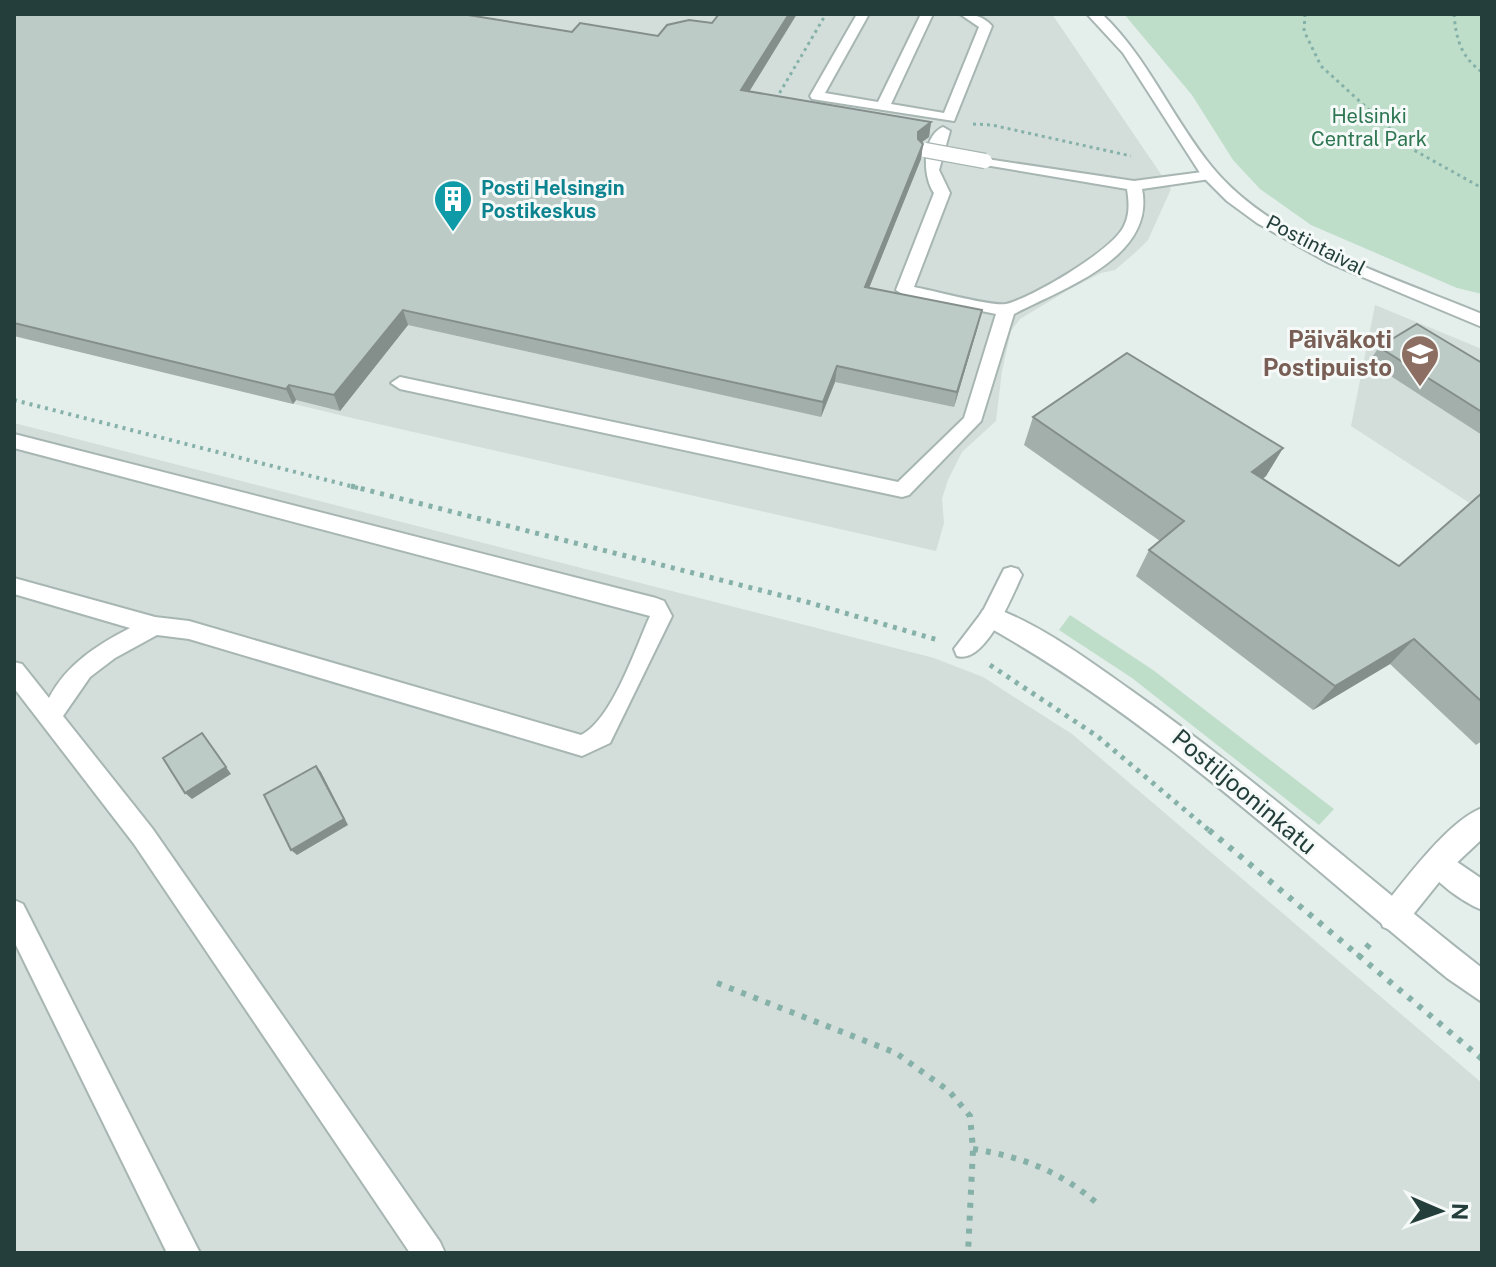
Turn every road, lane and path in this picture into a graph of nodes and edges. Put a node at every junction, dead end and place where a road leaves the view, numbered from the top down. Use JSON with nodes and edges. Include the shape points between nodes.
{"nodes":[{"id":1,"x":863,"y":14,"type":"edge"},
{"id":2,"x":927,"y":14,"type":"edge"},
{"id":3,"x":966,"y":14,"type":"edge"},
{"id":4,"x":1094,"y":14,"type":"edge"},
{"id":5,"x":1305,"y":14,"type":"edge"},
{"id":6,"x":1454,"y":14,"type":"edge"},
{"id":7,"x":1482,"y":72,"type":"edge"},
{"id":8,"x":883,"y":107,"type":"junction"},
{"id":9,"x":943,"y":131,"type":"dead end"},
{"id":10,"x":925,"y":150,"type":"edge"},
{"id":11,"x":1210,"y":175,"type":"junction"},
{"id":12,"x":1134,"y":186,"type":"junction"},
{"id":13,"x":1482,"y":188,"type":"edge"},
{"id":14,"x":1006,"y":311,"type":"junction"},
{"id":15,"x":1482,"y":321,"type":"edge"},
{"id":16,"x":400,"y":383,"type":"dead end"},
{"id":17,"x":14,"y":400,"type":"edge"},
{"id":18,"x":14,"y":441,"type":"edge"},
{"id":19,"x":1011,"y":575,"type":"dead end"},
{"id":20,"x":14,"y":586,"type":"edge"},
{"id":21,"x":991,"y":617,"type":"junction"},
{"id":22,"x":155,"y":626,"type":"junction"},
{"id":23,"x":965,"y":649,"type":"junction"},
{"id":24,"x":14,"y":671,"type":"edge"},
{"id":25,"x":51,"y":715,"type":"junction"},
{"id":26,"x":1482,"y":821,"type":"edge"},
{"id":27,"x":1438,"y":862,"type":"junction"},
{"id":28,"x":1482,"y":896,"type":"edge"},
{"id":29,"x":14,"y":913,"type":"edge"},
{"id":30,"x":1393,"y":917,"type":"junction"},
{"id":31,"x":717,"y":983,"type":"dead end"},
{"id":32,"x":1482,"y":987,"type":"edge"},
{"id":33,"x":1482,"y":1059,"type":"edge"},
{"id":34,"x":973,"y":1149,"type":"junction"},
{"id":35,"x":1099,"y":1205,"type":"dead end"},
{"id":36,"x":184,"y":1253,"type":"edge"},
{"id":37,"x":429,"y":1253,"type":"edge"},
{"id":38,"x":968,"y":1253,"type":"edge"}],
"edges":[{"from":1,"to":8,"type":"lane","via":[[817,96]]},
{"from":2,"to":8,"type":"lane"},
{"from":3,"to":8,"type":"lane","via":[[986,26],[949,118]]},
{"from":4,"to":11,"type":"street","name":"Postintaival","via":[[1132,56]]},
{"from":5,"to":13,"type":"path","via":[[1304,31],[1321,66],[1412,149]]},
{"from":6,"to":7,"type":"path","via":[[1457,45]]},
{"from":9,"to":14,"type":"lane","via":[[930,171],[942,193],[904,290]]},
{"from":10,"to":12,"type":"lane","bridge":true},
{"from":11,"to":12,"type":"lane"},
{"from":11,"to":15,"type":"street","name":"Postintaival","via":[[1263,220],[1309,246]]},
{"from":12,"to":14,"type":"lane","via":[[1137,212],[1108,256]]},
{"from":14,"to":16,"type":"lane","via":[[972,421],[902,490]]},
{"from":17,"to":23,"type":"path","via":[[807,602]]},
{"from":18,"to":22,"type":"lane","via":[[656,607],[661,616],[614,717],[602,736],[582,746],[189,630]]},
{"from":19,"to":21,"type":"lane"},
{"from":20,"to":22,"type":"lane"},
{"from":21,"to":23,"type":"lane"},
{"from":21,"to":30,"type":"street","name":"Postiljooninkatu","via":[[1105,683],[1180,738]]},
{"from":22,"to":25,"type":"lane","via":[[100,653],[75,674]]},
{"from":23,"to":33,"type":"path","via":[[1097,736]]},
{"from":24,"to":25,"type":"lane"},
{"from":25,"to":37,"type":"lane","via":[[143,836]]},
{"from":26,"to":27,"type":"street"},
{"from":27,"to":28,"type":"street"},
{"from":27,"to":30,"type":"street"},
{"from":29,"to":36,"type":"lane"},
{"from":30,"to":32,"type":"street","name":"Postiljooninkatu"},
{"from":31,"to":34,"type":"path","via":[[896,1053],[949,1091],[970,1116]]},
{"from":34,"to":35,"type":"path","via":[[1022,1156],[1070,1178]]},
{"from":34,"to":38,"type":"path"}]}
